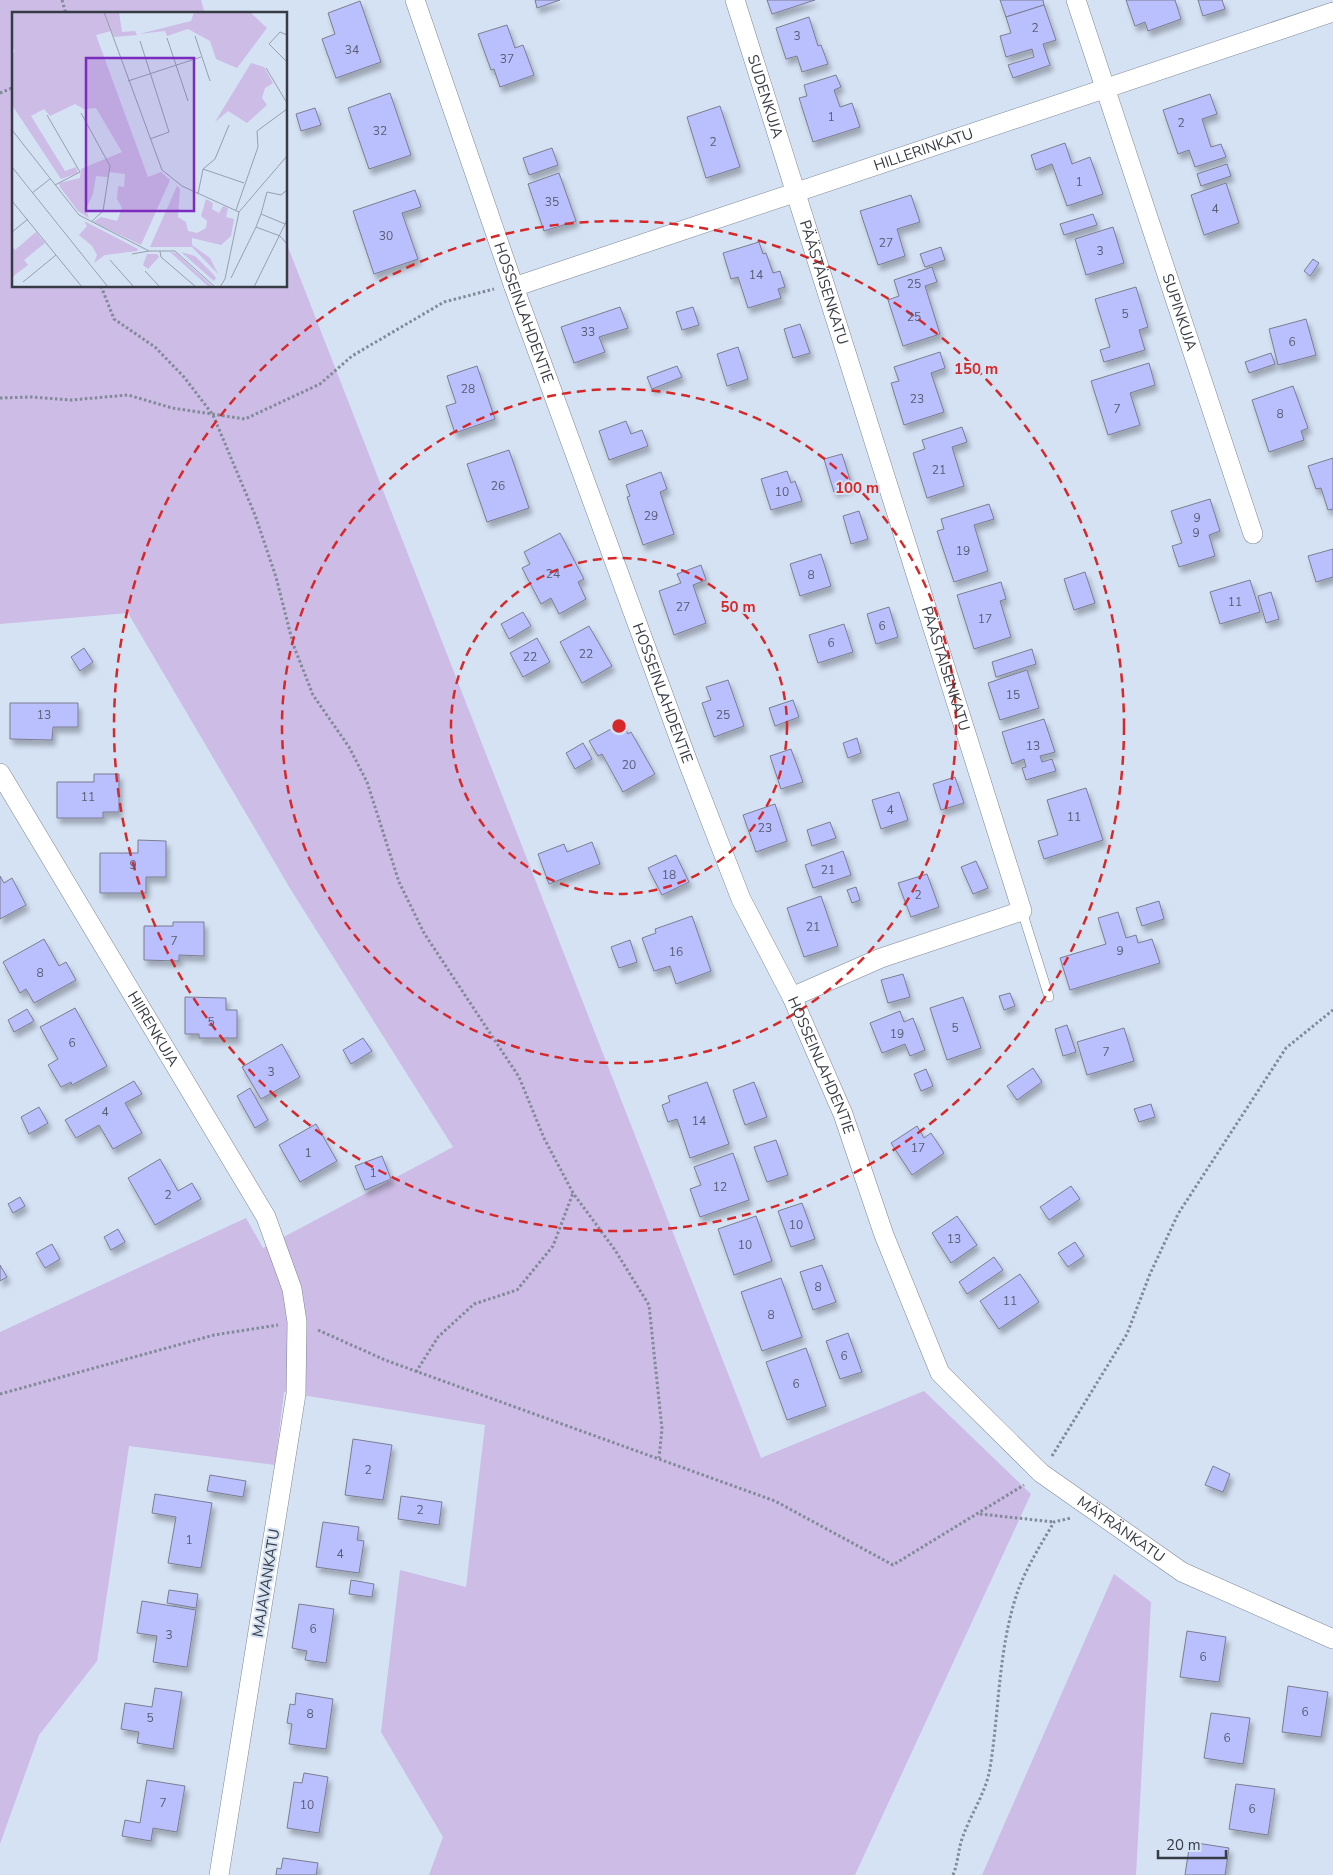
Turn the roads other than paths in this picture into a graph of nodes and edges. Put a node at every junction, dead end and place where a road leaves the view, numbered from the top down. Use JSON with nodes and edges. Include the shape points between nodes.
{"nodes":[{"id":1,"x":415,"y":0,"type":"edge"},
{"id":2,"x":735,"y":0,"type":"edge"},
{"id":3,"x":1076,"y":0,"type":"edge"},
{"id":4,"x":1333,"y":12,"type":"edge"},
{"id":5,"x":1105,"y":90,"type":"junction"},
{"id":6,"x":796,"y":192,"type":"junction"},
{"id":7,"x":514,"y":287,"type":"junction"},
{"id":8,"x":1253,"y":534,"type":"dead end"},
{"id":9,"x":0,"y":773,"type":"edge"},
{"id":10,"x":1022,"y":911,"type":"junction"},
{"id":11,"x":792,"y":997,"type":"junction"},
{"id":12,"x":1049,"y":997,"type":"dead end"},
{"id":13,"x":292,"y":1289,"type":"joint"},
{"id":14,"x":940,"y":1373,"type":"joint"},
{"id":15,"x":1333,"y":1639,"type":"edge"},
{"id":16,"x":219,"y":1875,"type":"edge"}],
"edges":[{"from":1,"to":7,"type":"street","name":"HOSSEINLAHDENTIE"},
{"from":2,"to":6,"type":"street","name":"SUDENKUJA"},
{"from":3,"to":5,"type":"street","name":"SUPINKUJA"},
{"from":4,"to":5,"type":"street","name":"HILLERINKATU"},
{"from":5,"to":6,"type":"street","name":"HILLERINKATU"},
{"from":5,"to":8,"type":"street","name":"SUPINKUJA"},
{"from":6,"to":7,"type":"street","name":"HILLERINKATU"},
{"from":6,"to":10,"type":"street","name":"PÄÄSTÄISENKATU"},
{"from":7,"to":11,"type":"street","name":"HOSSEINLAHDENTIE","via":[[727,864],[741,899]]},
{"from":9,"to":13,"type":"street","name":"HIIRENKUJA","via":[[266,1216]]},
{"from":10,"to":11,"type":"street","via":[[881,958]]},
{"from":10,"to":12,"type":"lane"},
{"from":11,"to":14,"type":"street","name":"HOSSEINLAHDENTIE","via":[[843,1114],[884,1235]]},
{"from":13,"to":16,"type":"street","name":"MAJAVANKATU","via":[[297,1322],[296,1394]]},
{"from":14,"to":15,"type":"street","name":"MÄYRÄNKATU","via":[[1041,1473],[1182,1572]]}]}
